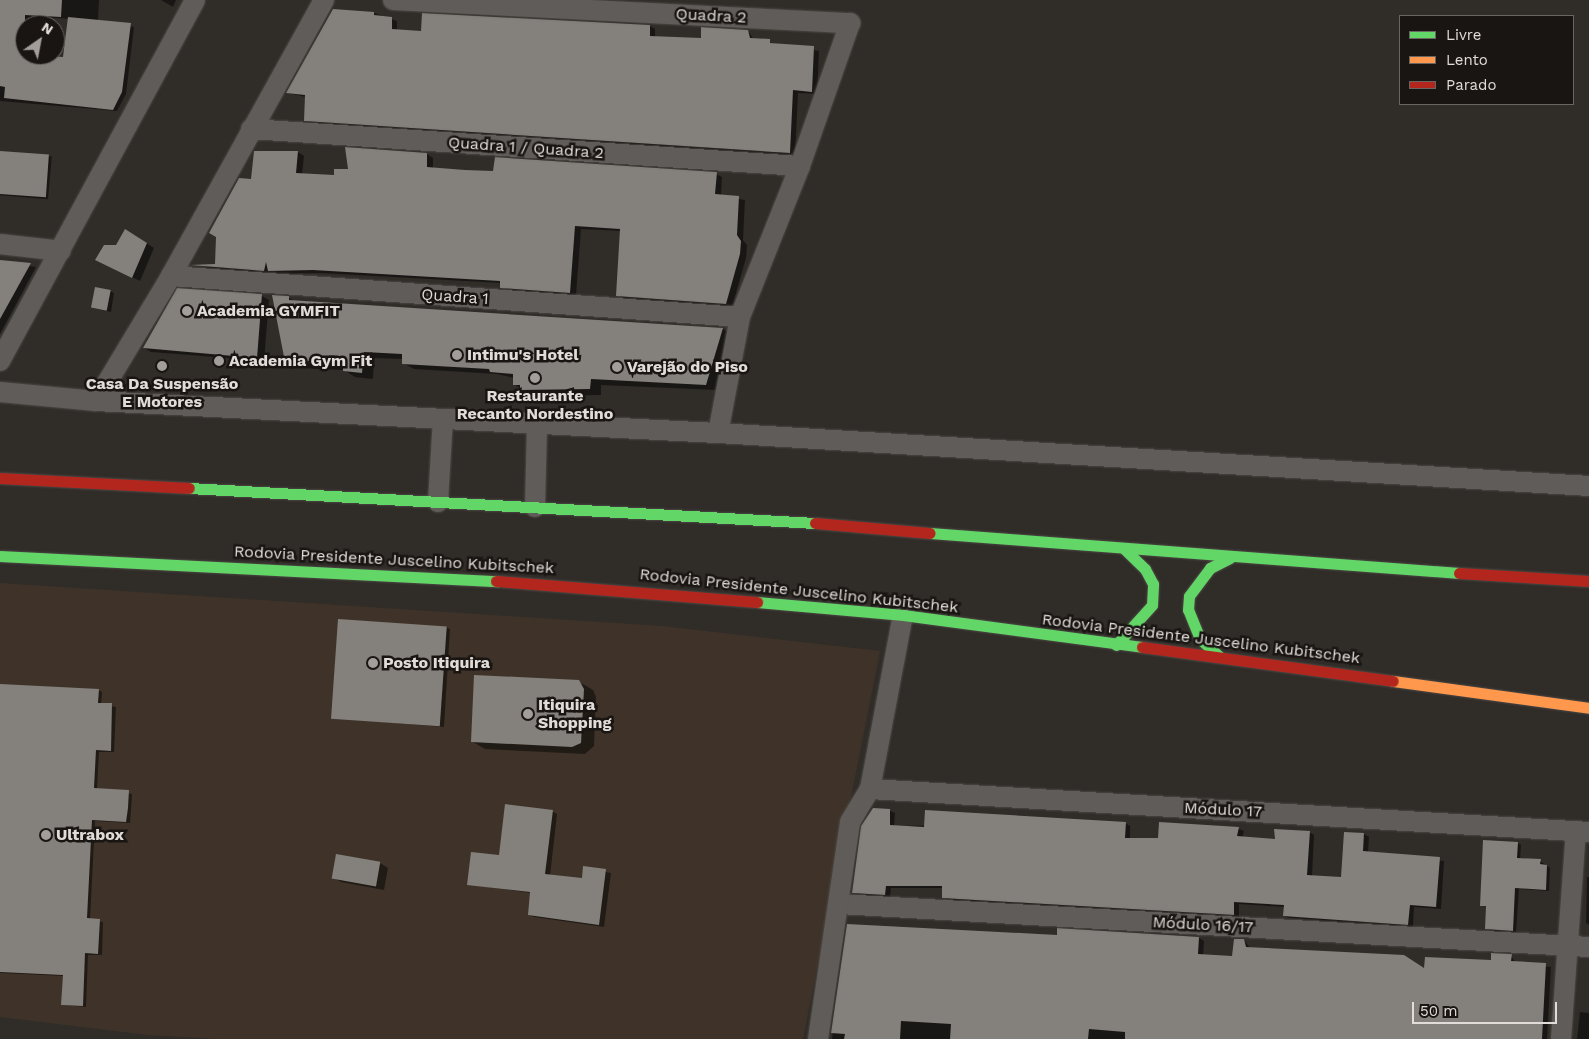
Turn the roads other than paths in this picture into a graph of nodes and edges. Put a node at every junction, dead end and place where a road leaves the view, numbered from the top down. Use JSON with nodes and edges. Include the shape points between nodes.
{"nodes":[{"id":1,"x":195,"y":0,"type":"edge"},
{"id":2,"x":324,"y":0,"type":"edge"},
{"id":3,"x":393,"y":0,"type":"edge"},
{"id":4,"x":251,"y":129,"type":"junction"},
{"id":5,"x":800,"y":166,"type":"junction"},
{"id":6,"x":0,"y":244,"type":"edge"},
{"id":7,"x":61,"y":251,"type":"junction"},
{"id":8,"x":171,"y":276,"type":"junction"},
{"id":9,"x":740,"y":317,"type":"junction"},
{"id":10,"x":0,"y":361,"type":"edge"},
{"id":11,"x":0,"y":392,"type":"edge"},
{"id":12,"x":96,"y":400,"type":"junction"},
{"id":13,"x":443,"y":418,"type":"junction"},
{"id":14,"x":537,"y":424,"type":"junction"},
{"id":15,"x":718,"y":433,"type":"junction"},
{"id":16,"x":0,"y":478,"type":"edge"},
{"id":17,"x":1589,"y":486,"type":"edge"},
{"id":18,"x":438,"y":502,"type":"junction"},
{"id":19,"x":535,"y":507,"type":"junction"},
{"id":20,"x":1123,"y":548,"type":"junction"},
{"id":21,"x":0,"y":556,"type":"edge"},
{"id":22,"x":1230,"y":558,"type":"junction"},
{"id":23,"x":1589,"y":581,"type":"edge"},
{"id":24,"x":903,"y":615,"type":"junction"},
{"id":25,"x":1116,"y":645,"type":"junction"},
{"id":26,"x":1220,"y":657,"type":"junction"},
{"id":27,"x":1589,"y":708,"type":"edge"},
{"id":28,"x":870,"y":789,"type":"junction"},
{"id":29,"x":1582,"y":832,"type":"edge"},
{"id":30,"x":839,"y":904,"type":"junction"},
{"id":31,"x":1568,"y":946,"type":"junction"},
{"id":32,"x":1589,"y":947,"type":"edge"},
{"id":33,"x":818,"y":1039,"type":"edge"},
{"id":34,"x":1561,"y":1039,"type":"edge"}],
"edges":[{"from":1,"to":7,"type":"street"},
{"from":2,"to":4,"type":"street"},
{"from":3,"to":5,"type":"street","name":"Quadra 2","via":[[850,23]]},
{"from":4,"to":5,"type":"street","name":"Quadra 1 / Quadra 2"},
{"from":4,"to":8,"type":"street"},
{"from":5,"to":9,"type":"street"},
{"from":6,"to":7,"type":"street"},
{"from":7,"to":10,"type":"street"},
{"from":8,"to":9,"type":"street","name":"Quadra 1"},
{"from":8,"to":12,"type":"street"},
{"from":9,"to":15,"type":"street"},
{"from":11,"to":12,"type":"street"},
{"from":12,"to":13,"type":"street"},
{"from":13,"to":14,"type":"street"},
{"from":13,"to":18,"type":"street"},
{"from":14,"to":15,"type":"street"},
{"from":14,"to":19,"type":"street"},
{"from":15,"to":17,"type":"street"},
{"from":16,"to":18,"type":"highway"},
{"from":18,"to":19,"type":"highway"},
{"from":19,"to":20,"type":"highway","via":[[774,520]]},
{"from":20,"to":22,"type":"highway"},
{"from":20,"to":25,"type":"highway","via":[[1145,569],[1153,584],[1152,605]]},
{"from":21,"to":24,"type":"highway","name":"Rodovia Presidente Juscelino Kubitschek","via":[[588,586]]},
{"from":22,"to":23,"type":"highway"},
{"from":22,"to":26,"type":"highway","via":[[1210,568],[1189,596],[1188,610],[1200,639]]},
{"from":24,"to":25,"type":"highway","name":"Rodovia Presidente Juscelino Kubitschek"},
{"from":24,"to":28,"type":"street"},
{"from":25,"to":26,"type":"highway","name":"Rodovia Presidente Juscelino Kubitschek"},
{"from":26,"to":27,"type":"highway","name":"Rodovia Presidente Juscelino Kubitschek"},
{"from":28,"to":29,"type":"street","name":"Módulo 17"},
{"from":28,"to":30,"type":"street","via":[[850,822]]},
{"from":29,"to":31,"type":"street"},
{"from":30,"to":31,"type":"street","name":"Módulo 16/17"},
{"from":30,"to":33,"type":"street"},
{"from":31,"to":32,"type":"street","name":"Módulo 16/17"},
{"from":31,"to":34,"type":"street"}]}
